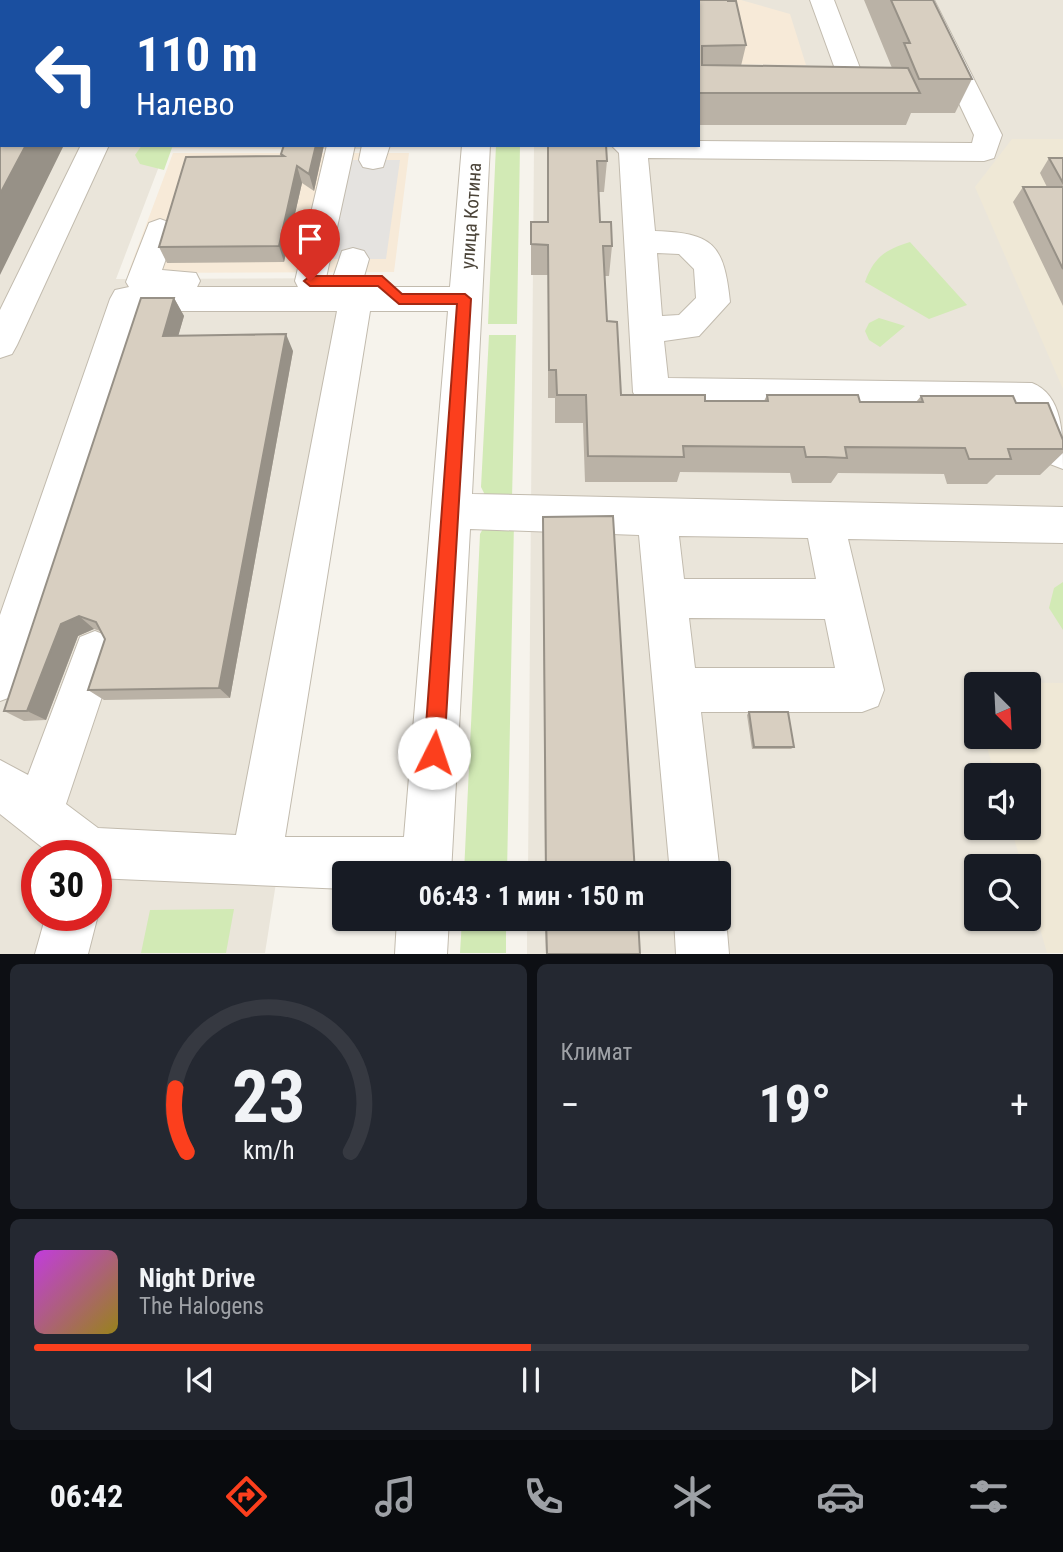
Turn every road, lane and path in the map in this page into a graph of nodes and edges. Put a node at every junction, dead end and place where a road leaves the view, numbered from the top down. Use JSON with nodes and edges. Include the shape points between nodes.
{"nodes":[{"id":1,"x":822,"y":0,"type":"edge"},
{"id":2,"x":922,"y":0,"type":"edge"},
{"id":3,"x":803,"y":88,"type":"edge"},
{"id":4,"x":94,"y":147,"type":"edge"},
{"id":5,"x":341,"y":147,"type":"edge"},
{"id":6,"x":475,"y":147,"type":"edge"},
{"id":7,"x":629,"y":147,"type":"edge"},
{"id":8,"x":160,"y":230,"type":"dead end"},
{"id":9,"x":638,"y":241,"type":"junction"},
{"id":10,"x":352,"y":279,"type":"junction"},
{"id":11,"x":310,"y":281,"type":"junction"},
{"id":12,"x":465,"y":299,"type":"junction"},
{"id":13,"x":647,"y":329,"type":"junction"},
{"id":14,"x":0,"y":345,"type":"edge"},
{"id":15,"x":1063,"y":453,"type":"edge"},
{"id":16,"x":450,"y":511,"type":"junction"},
{"id":17,"x":657,"y":518,"type":"junction"},
{"id":18,"x":824,"y":520,"type":"junction"},
{"id":19,"x":1063,"y":526,"type":"edge"},
{"id":20,"x":666,"y":598,"type":"junction"},
{"id":21,"x":842,"y":599,"type":"junction"},
{"id":22,"x":95,"y":652,"type":"edge"},
{"id":23,"x":0,"y":679,"type":"edge"},
{"id":24,"x":676,"y":690,"type":"junction"},
{"id":25,"x":0,"y":784,"type":"edge"},
{"id":26,"x":38,"y":815,"type":"junction"},
{"id":27,"x":71,"y":840,"type":"edge"},
{"id":28,"x":112,"y":855,"type":"edge"},
{"id":29,"x":427,"y":861,"type":"edge"},
{"id":30,"x":694,"y":861,"type":"edge"},
{"id":31,"x":257,"y":862,"type":"junction"},
{"id":32,"x":332,"y":864,"type":"edge"},
{"id":33,"x":67,"y":931,"type":"edge"},
{"id":34,"x":422,"y":931,"type":"edge"},
{"id":35,"x":701,"y":931,"type":"edge"},
{"id":36,"x":61,"y":954,"type":"edge"},
{"id":37,"x":421,"y":954,"type":"edge"},
{"id":38,"x":703,"y":954,"type":"edge"}],
"edges":[{"from":1,"to":3,"type":"street","via":[[855,89]]},
{"from":2,"to":7,"type":"street","via":[[988,135],[984,152]]},
{"from":4,"to":14,"type":"street"},
{"from":5,"to":11,"type":"street"},
{"from":6,"to":12,"type":"street","name":"улица Котина"},
{"from":7,"to":9,"type":"street"},
{"from":8,"to":11,"type":"street","via":[[142,282]]},
{"from":9,"to":13,"type":"street"},
{"from":9,"to":13,"type":"street","via":[[687,243],[710,265],[713,302],[687,327]]},
{"from":10,"to":11,"type":"street"},
{"from":10,"to":12,"type":"street","via":[[399,299]]},
{"from":10,"to":23,"type":"street","via":[[127,299]]},
{"from":10,"to":31,"type":"street"},
{"from":12,"to":16,"type":"street","name":"улица Котина"},
{"from":13,"to":15,"type":"street","via":[[651,392],[1032,397],[1052,424]]},
{"from":16,"to":17,"type":"street"},
{"from":16,"to":29,"type":"street","name":"улица Котина"},
{"from":17,"to":18,"type":"street"},
{"from":17,"to":20,"type":"street"},
{"from":18,"to":19,"type":"street"},
{"from":18,"to":21,"type":"street"},
{"from":20,"to":21,"type":"street"},
{"from":20,"to":24,"type":"street"},
{"from":21,"to":24,"type":"street","via":[[862,690]]},
{"from":22,"to":26,"type":"street"},
{"from":24,"to":30,"type":"street"},
{"from":25,"to":26,"type":"street"},
{"from":26,"to":27,"type":"street"},
{"from":28,"to":31,"type":"street"},
{"from":31,"to":32,"type":"street"},
{"from":33,"to":36,"type":"street"},
{"from":34,"to":37,"type":"street"},
{"from":35,"to":38,"type":"street"}]}
